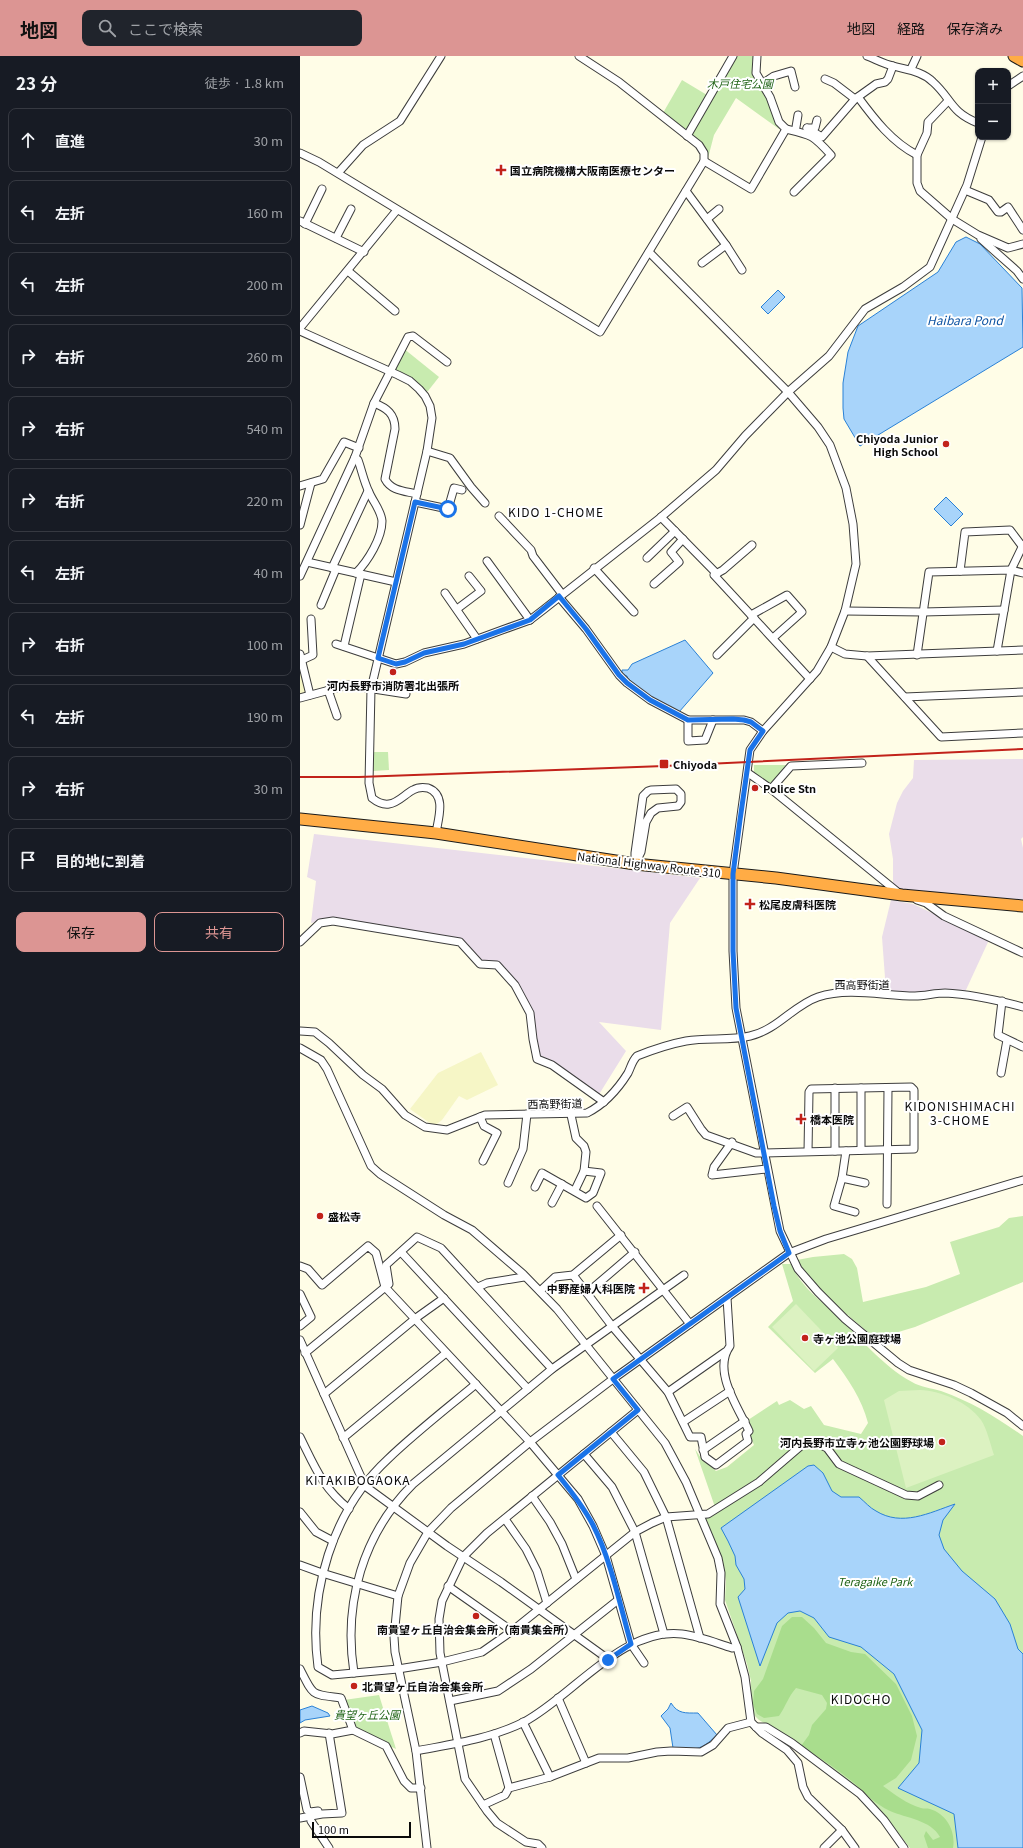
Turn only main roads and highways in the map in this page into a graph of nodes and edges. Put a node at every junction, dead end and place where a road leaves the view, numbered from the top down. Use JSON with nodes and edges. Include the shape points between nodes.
{"nodes":[{"id":1,"x":1014,"y":56,"type":"edge"},
{"id":2,"x":1023,"y":61,"type":"edge"},
{"id":3,"x":300,"y":819,"type":"edge"},
{"id":4,"x":1023,"y":906,"type":"edge"}],
"edges":[{"from":1,"to":2,"type":"highway"},
{"from":3,"to":4,"type":"highway","name":"National Highway Route 310","via":[[436,833],[635,864],[902,895]]}]}
